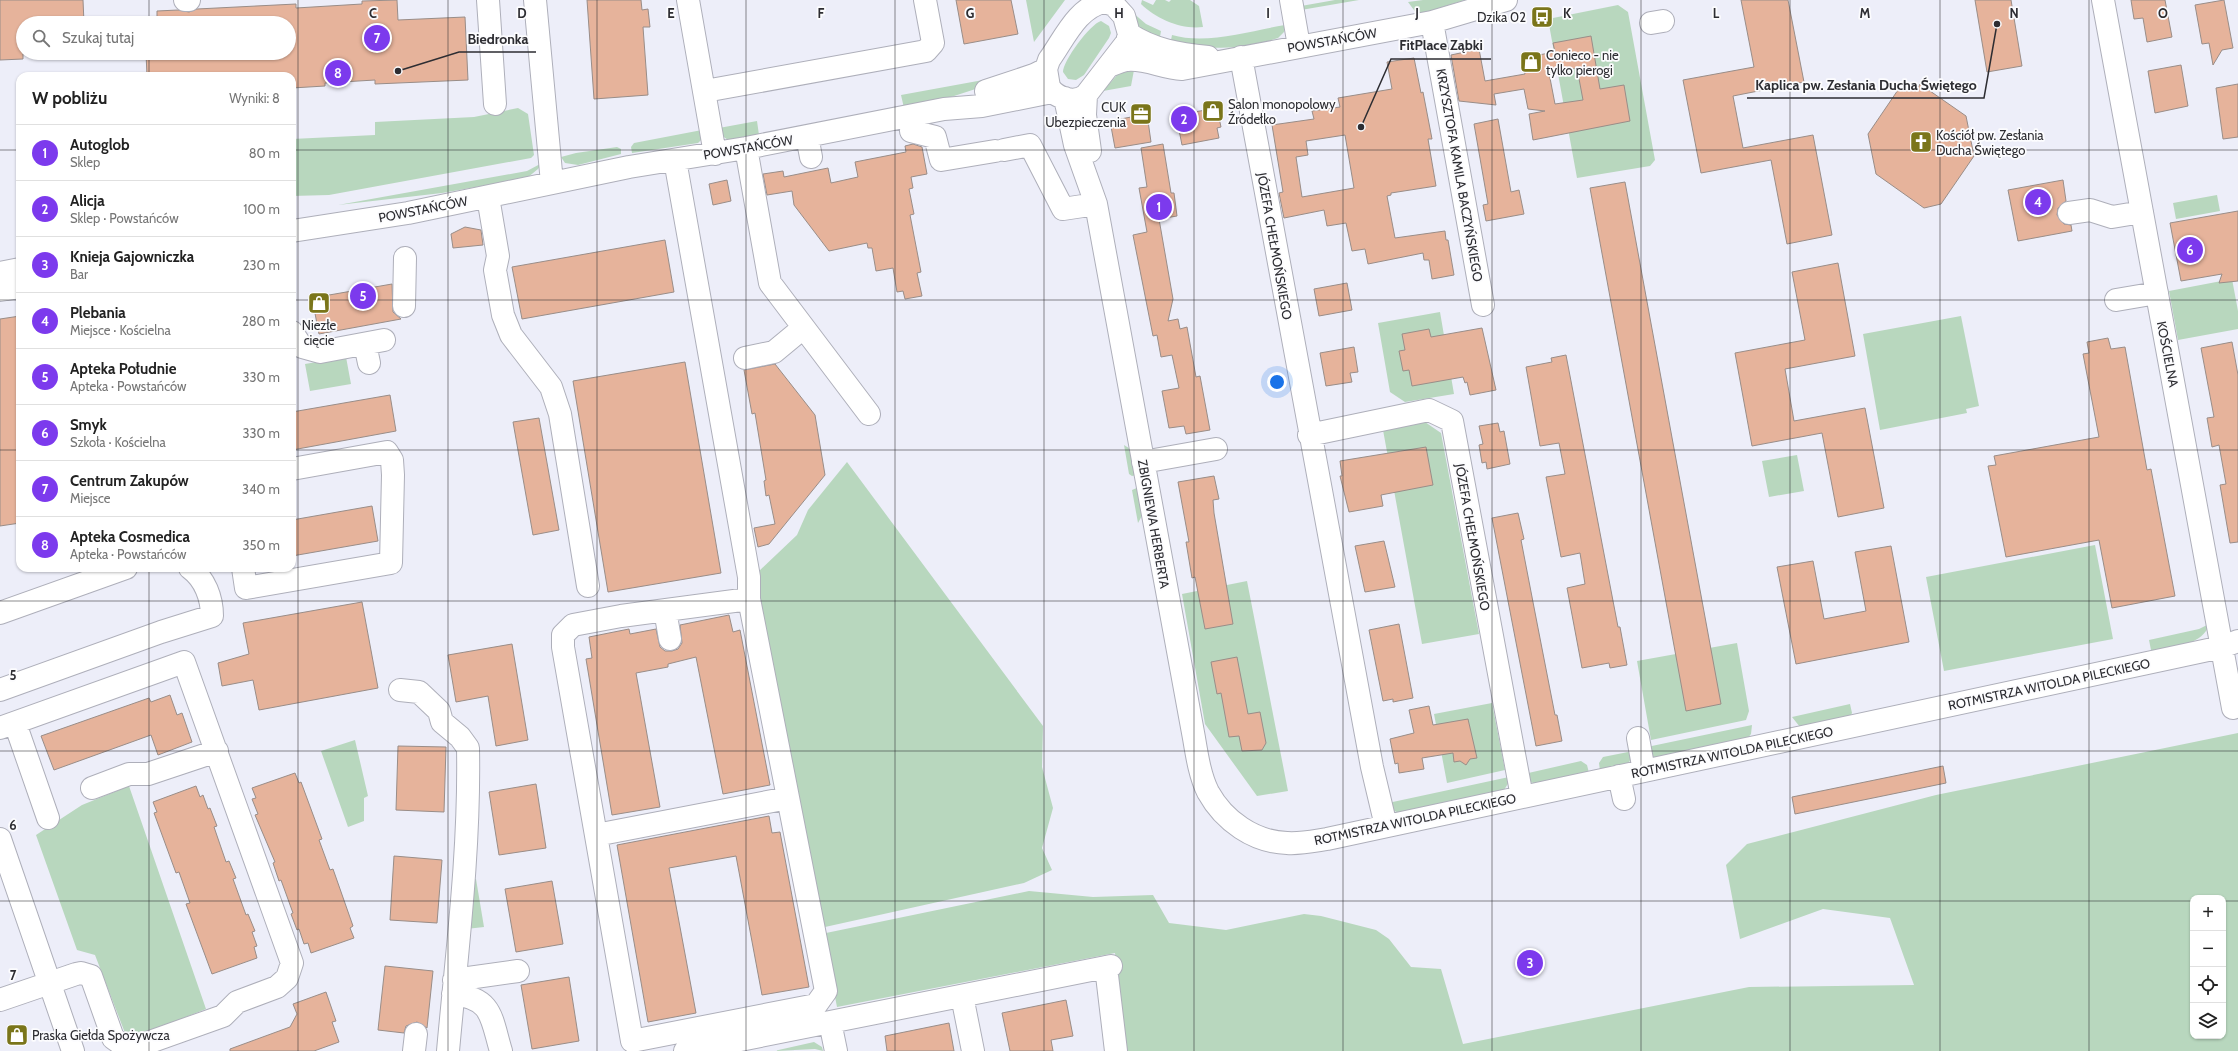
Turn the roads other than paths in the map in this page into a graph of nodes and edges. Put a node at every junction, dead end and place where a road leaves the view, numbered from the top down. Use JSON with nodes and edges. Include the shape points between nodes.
{"nodes":[{"id":1,"x":185,"y":0,"type":"edge"},
{"id":2,"x":189,"y":0,"type":"edge"},
{"id":3,"x":488,"y":0,"type":"edge"},
{"id":4,"x":535,"y":0,"type":"edge"},
{"id":5,"x":688,"y":0,"type":"edge"},
{"id":6,"x":925,"y":0,"type":"edge"},
{"id":7,"x":1506,"y":0,"type":"edge"},
{"id":8,"x":2103,"y":0,"type":"edge"},
{"id":9,"x":1115,"y":3,"type":"edge"},
{"id":10,"x":1292,"y":4,"type":"edge"},
{"id":11,"x":1084,"y":5,"type":"edge"},
{"id":12,"x":1432,"y":22,"type":"junction"},
{"id":13,"x":1129,"y":34,"type":"junction"},
{"id":14,"x":1299,"y":46,"type":"junction"},
{"id":15,"x":1234,"y":58,"type":"junction"},
{"id":16,"x":1109,"y":66,"type":"junction"},
{"id":17,"x":1046,"y":69,"type":"junction"},
{"id":18,"x":705,"y":91,"type":"junction"},
{"id":19,"x":1058,"y":95,"type":"junction"},
{"id":20,"x":1086,"y":95,"type":"junction"},
{"id":21,"x":495,"y":104,"type":"dead end"},
{"id":22,"x":944,"y":109,"type":"junction"},
{"id":23,"x":911,"y":131,"type":"dead end"},
{"id":24,"x":746,"y":148,"type":"junction"},
{"id":25,"x":715,"y":154,"type":"junction"},
{"id":26,"x":675,"y":160,"type":"junction"},
{"id":27,"x":552,"y":183,"type":"junction"},
{"id":28,"x":488,"y":197,"type":"junction"},
{"id":29,"x":1096,"y":204,"type":"junction"},
{"id":30,"x":2142,"y":212,"type":"junction"},
{"id":31,"x":2069,"y":213,"type":"dead end"},
{"id":32,"x":296,"y":219,"type":"edge"},
{"id":33,"x":296,"y":230,"type":"edge"},
{"id":34,"x":405,"y":258,"type":"dead end"},
{"id":35,"x":16,"y":270,"type":"edge"},
{"id":36,"x":0,"y":273,"type":"edge"},
{"id":37,"x":16,"y":288,"type":"edge"},
{"id":38,"x":0,"y":290,"type":"edge"},
{"id":39,"x":2157,"y":293,"type":"junction"},
{"id":40,"x":2116,"y":300,"type":"dead end"},
{"id":41,"x":1483,"y":304,"type":"dead end"},
{"id":42,"x":404,"y":306,"type":"dead end"},
{"id":43,"x":803,"y":328,"type":"junction"},
{"id":44,"x":296,"y":338,"type":"edge"},
{"id":45,"x":373,"y":349,"type":"dead end"},
{"id":46,"x":745,"y":358,"type":"dead end"},
{"id":47,"x":869,"y":414,"type":"dead end"},
{"id":48,"x":1309,"y":435,"type":"junction"},
{"id":49,"x":1216,"y":449,"type":"dead end"},
{"id":50,"x":1143,"y":462,"type":"junction"},
{"id":51,"x":296,"y":468,"type":"edge"},
{"id":52,"x":115,"y":572,"type":"edge"},
{"id":53,"x":195,"y":572,"type":"edge"},
{"id":54,"x":244,"y":572,"type":"edge"},
{"id":55,"x":588,"y":586,"type":"dead end"},
{"id":56,"x":750,"y":599,"type":"junction"},
{"id":57,"x":666,"y":610,"type":"junction"},
{"id":58,"x":0,"y":613,"type":"edge"},
{"id":59,"x":670,"y":638,"type":"dead end"},
{"id":60,"x":2233,"y":644,"type":"edge"},
{"id":61,"x":0,"y":690,"type":"edge"},
{"id":62,"x":400,"y":690,"type":"dead end"},
{"id":63,"x":2233,"y":708,"type":"dead end"},
{"id":64,"x":8,"y":726,"type":"edge"},
{"id":65,"x":1638,"y":738,"type":"dead end"},
{"id":66,"x":217,"y":751,"type":"junction"},
{"id":67,"x":1644,"y":771,"type":"junction"},
{"id":68,"x":1619,"y":776,"type":"junction"},
{"id":69,"x":92,"y":788,"type":"dead end"},
{"id":70,"x":1522,"y":797,"type":"junction"},
{"id":71,"x":788,"y":798,"type":"junction"},
{"id":72,"x":1624,"y":798,"type":"dead end"},
{"id":73,"x":48,"y":818,"type":"dead end"},
{"id":74,"x":1386,"y":826,"type":"junction"},
{"id":75,"x":1243,"y":829,"type":"joint"},
{"id":76,"x":596,"y":835,"type":"junction"},
{"id":77,"x":0,"y":838,"type":"edge"},
{"id":78,"x":518,"y":971,"type":"dead end"},
{"id":79,"x":50,"y":983,"type":"junction"},
{"id":80,"x":454,"y":987,"type":"junction"},
{"id":81,"x":962,"y":996,"type":"junction"},
{"id":82,"x":0,"y":1000,"type":"edge"},
{"id":83,"x":830,"y":1022,"type":"junction"},
{"id":84,"x":131,"y":1050,"type":"edge"},
{"id":85,"x":73,"y":1051,"type":"edge"},
{"id":86,"x":448,"y":1051,"type":"edge"},
{"id":87,"x":501,"y":1051,"type":"edge"},
{"id":88,"x":685,"y":1051,"type":"edge"},
{"id":89,"x":836,"y":1051,"type":"edge"},
{"id":90,"x":973,"y":1051,"type":"edge"},
{"id":91,"x":1116,"y":1051,"type":"edge"}],
"edges":[{"from":1,"to":2,"type":"street"},
{"from":3,"to":21,"type":"street"},
{"from":4,"to":27,"type":"street"},
{"from":5,"to":18,"type":"street"},
{"from":6,"to":18,"type":"street","via":[[933,42],[926,51]]},
{"from":7,"to":12,"type":"street","name":"POWSTAŃCÓW"},
{"from":8,"to":30,"type":"street","name":"KOŚCIELNA"},
{"from":9,"to":11,"type":"street"},
{"from":9,"to":13,"type":"street","via":[[1127,24]]},
{"from":10,"to":14,"type":"street"},
{"from":11,"to":17,"type":"street","via":[[1049,60]]},
{"from":12,"to":14,"type":"street","name":"POWSTAŃCÓW"},
{"from":12,"to":41,"type":"street","name":"KRZYSZTOFA KAMILA BACZYŃSKIEGO"},
{"from":13,"to":15,"type":"street","name":"POWSTAŃCÓW","via":[[1139,41],[1163,50]]},
{"from":13,"to":16,"type":"street","via":[[1127,42]]},
{"from":14,"to":15,"type":"street","name":"POWSTAŃCÓW"},
{"from":15,"to":16,"type":"street","name":"POWSTAŃCÓW","via":[[1182,69],[1126,60]]},
{"from":15,"to":48,"type":"street","name":"JÓZEFA CHEŁMOŃSKIEGO"},
{"from":16,"to":20,"type":"street"},
{"from":17,"to":19,"type":"street","name":"ZBIGNIEWA HERBERTA","via":[[1047,81]]},
{"from":17,"to":22,"type":"street","name":"POWSTAŃCÓW"},
{"from":18,"to":25,"type":"street"},
{"from":19,"to":20,"type":"street","name":"POWSTAŃCÓW","via":[[1077,99]]},
{"from":19,"to":22,"type":"street","name":"POWSTAŃCÓW"},
{"from":19,"to":29,"type":"street","name":"ZBIGNIEWA HERBERTA"},
{"from":20,"to":29,"type":"street","name":"ZBIGNIEWA HERBERTA","via":[[1085,115]]},
{"from":22,"to":24,"type":"street","name":"POWSTAŃCÓW","via":[[809,146]]},
{"from":23,"to":29,"type":"street","via":[[935,137],[941,160],[1030,146],[1063,209]]},
{"from":24,"to":25,"type":"street","name":"POWSTAŃCÓW"},
{"from":24,"to":43,"type":"street","via":[[767,276],[774,290]]},
{"from":25,"to":26,"type":"street","name":"POWSTAŃCÓW"},
{"from":26,"to":27,"type":"street","name":"POWSTAŃCÓW"},
{"from":26,"to":56,"type":"street","via":[[749,577]]},
{"from":27,"to":28,"type":"street","name":"POWSTAŃCÓW"},
{"from":27,"to":32,"type":"street","name":"POWSTAŃCÓW"},
{"from":28,"to":33,"type":"street","name":"POWSTAŃCÓW","via":[[387,217]]},
{"from":28,"to":55,"type":"street","via":[[498,256],[495,270],[503,315],[510,335],[550,387],[560,414]]},
{"from":29,"to":50,"type":"street","name":"ZBIGNIEWA HERBERTA"},
{"from":30,"to":31,"type":"street","via":[[2112,217],[2090,210]]},
{"from":30,"to":39,"type":"street","name":"KOŚCIELNA"},
{"from":34,"to":42,"type":"street"},
{"from":35,"to":36,"type":"street"},
{"from":37,"to":38,"type":"street"},
{"from":39,"to":40,"type":"street"},
{"from":39,"to":60,"type":"street","name":"KOŚCIELNA"},
{"from":43,"to":46,"type":"street","via":[[774,352]]},
{"from":43,"to":47,"type":"street"},
{"from":44,"to":45,"type":"street","via":[[302,347],[320,352]]},
{"from":48,"to":70,"type":"street","name":"JÓZEFA CHEŁMOŃSKIEGO","via":[[1429,410],[1452,421]]},
{"from":48,"to":74,"type":"street","name":"JÓZEFA CHEŁMOŃSKIEGO","via":[[1372,767]]},
{"from":49,"to":50,"type":"street"},
{"from":50,"to":75,"type":"street","name":"ZBIGNIEWA HERBERTA","via":[[1203,777],[1218,808]]},
{"from":51,"to":54,"type":"street","via":[[387,452],[392,460],[393,475],[391,563],[246,588]]},
{"from":52,"to":58,"type":"street"},
{"from":53,"to":61,"type":"street","via":[[205,586],[212,607],[212,616]]},
{"from":56,"to":57,"type":"street"},
{"from":56,"to":71,"type":"street"},
{"from":57,"to":59,"type":"street"},
{"from":57,"to":76,"type":"street","via":[[573,625],[563,635]]},
{"from":60,"to":63,"type":"street","name":"KOŚCIELNA"},
{"from":60,"to":67,"type":"street","name":"ROTMISTRZA WITOLDA PILECKIEGO"},
{"from":62,"to":80,"type":"street","via":[[419,692],[439,711],[442,722],[460,737],[468,748],[466,832]]},
{"from":64,"to":66,"type":"street","via":[[184,662]]},
{"from":64,"to":73,"type":"street"},
{"from":65,"to":67,"type":"street"},
{"from":66,"to":69,"type":"street","via":[[148,774],[130,774]]},
{"from":66,"to":84,"type":"street","via":[[292,962],[288,978],[277,988],[237,1002],[223,1016]]},
{"from":67,"to":68,"type":"street","name":"ROTMISTRZA WITOLDA PILECKIEGO"},
{"from":68,"to":70,"type":"street","name":"ROTMISTRZA WITOLDA PILECKIEGO"},
{"from":68,"to":72,"type":"street"},
{"from":70,"to":74,"type":"street","name":"ROTMISTRZA WITOLDA PILECKIEGO"},
{"from":71,"to":76,"type":"street"},
{"from":71,"to":76,"type":"street","via":[[826,991],[816,1005],[632,1041]]},
{"from":74,"to":75,"type":"street","name":"ROTMISTRZA WITOLDA PILECKIEGO","via":[[1327,839],[1288,843],[1265,839]]},
{"from":77,"to":79,"type":"street"},
{"from":78,"to":80,"type":"street"},
{"from":79,"to":82,"type":"street"},
{"from":79,"to":84,"type":"street","via":[[81,973],[91,976],[113,1038]]},
{"from":79,"to":85,"type":"street"},
{"from":80,"to":86,"type":"street"},
{"from":80,"to":87,"type":"street","via":[[485,1006]]},
{"from":81,"to":83,"type":"street"},
{"from":81,"to":90,"type":"street"},
{"from":81,"to":91,"type":"street","via":[[1108,966]]},
{"from":83,"to":88,"type":"street"},
{"from":83,"to":89,"type":"street"}]}
